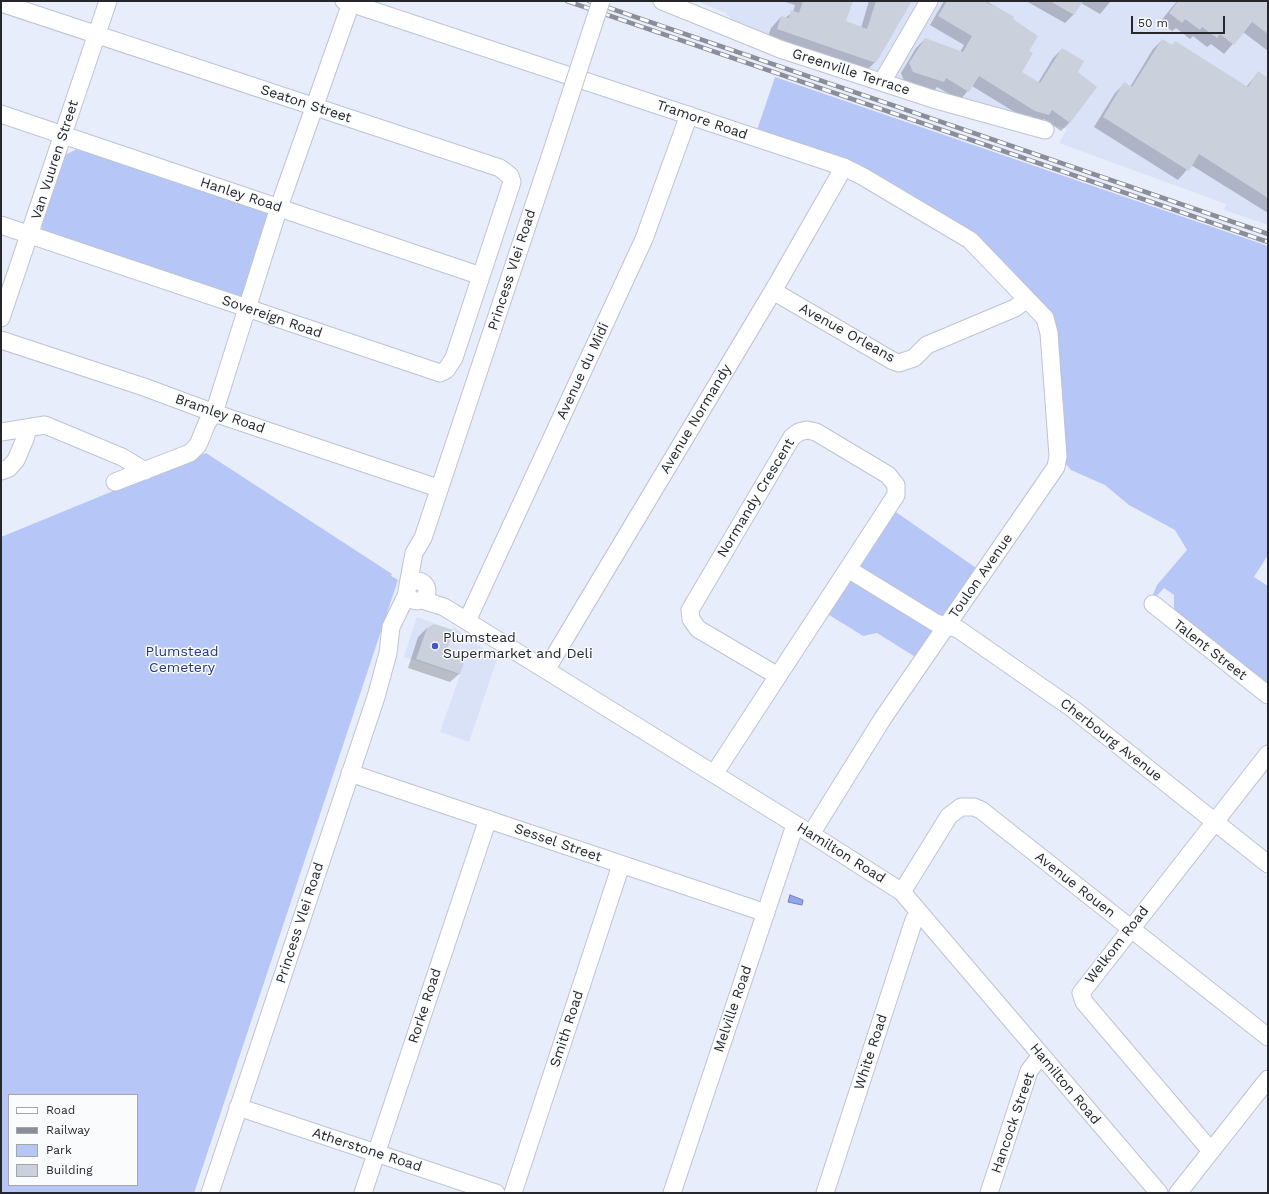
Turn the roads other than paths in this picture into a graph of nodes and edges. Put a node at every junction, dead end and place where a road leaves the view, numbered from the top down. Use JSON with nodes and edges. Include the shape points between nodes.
{"nodes":[{"id":1,"x":108,"y":1,"type":"edge"},
{"id":2,"x":601,"y":1,"type":"edge"},
{"id":3,"x":662,"y":1,"type":"edge"},
{"id":4,"x":929,"y":1,"type":"edge"},
{"id":5,"x":1,"y":2,"type":"edge"},
{"id":6,"x":347,"y":2,"type":"edge"},
{"id":7,"x":96,"y":34,"type":"junction"},
{"id":8,"x":882,"y":82,"type":"junction"},
{"id":9,"x":315,"y":107,"type":"junction"},
{"id":10,"x":1,"y":114,"type":"edge"},
{"id":11,"x":689,"y":116,"type":"junction"},
{"id":12,"x":1045,"y":130,"type":"dead end"},
{"id":13,"x":63,"y":135,"type":"junction"},
{"id":14,"x":844,"y":168,"type":"junction"},
{"id":15,"x":279,"y":207,"type":"junction"},
{"id":16,"x":1,"y":225,"type":"edge"},
{"id":17,"x":30,"y":235,"type":"junction"},
{"id":18,"x":481,"y":276,"type":"junction"},
{"id":19,"x":773,"y":291,"type":"junction"},
{"id":20,"x":1028,"y":299,"type":"junction"},
{"id":21,"x":248,"y":309,"type":"junction"},
{"id":22,"x":1,"y":318,"type":"edge"},
{"id":23,"x":1,"y":340,"type":"edge"},
{"id":24,"x":214,"y":413,"type":"junction"},
{"id":25,"x":28,"y":428,"type":"junction"},
{"id":26,"x":1,"y":432,"type":"edge"},
{"id":27,"x":1,"y":471,"type":"edge"},
{"id":28,"x":145,"y":471,"type":"junction"},
{"id":29,"x":115,"y":482,"type":"dead end"},
{"id":30,"x":438,"y":488,"type":"junction"},
{"id":31,"x":848,"y":569,"type":"junction"},
{"id":32,"x":417,"y":592,"type":"junction"},
{"id":33,"x":1153,"y":604,"type":"dead end"},
{"id":34,"x":467,"y":622,"type":"junction"},
{"id":35,"x":947,"y":626,"type":"junction"},
{"id":36,"x":546,"y":670,"type":"junction"},
{"id":37,"x":778,"y":676,"type":"junction"},
{"id":38,"x":1268,"y":695,"type":"edge"},
{"id":39,"x":1268,"y":754,"type":"edge"},
{"id":40,"x":350,"y":772,"type":"junction"},
{"id":41,"x":714,"y":774,"type":"junction"},
{"id":42,"x":488,"y":819,"type":"junction"},
{"id":43,"x":1214,"y":821,"type":"junction"},
{"id":44,"x":796,"y":824,"type":"junction"},
{"id":45,"x":811,"y":834,"type":"junction"},
{"id":46,"x":1268,"y":864,"type":"edge"},
{"id":47,"x":621,"y":865,"type":"junction"},
{"id":48,"x":902,"y":892,"type":"junction"},
{"id":49,"x":766,"y":913,"type":"junction"},
{"id":50,"x":921,"y":914,"type":"junction"},
{"id":51,"x":1130,"y":928,"type":"junction"},
{"id":52,"x":1268,"y":1037,"type":"edge"},
{"id":53,"x":1041,"y":1055,"type":"junction"},
{"id":54,"x":1268,"y":1078,"type":"edge"},
{"id":55,"x":238,"y":1108,"type":"junction"},
{"id":56,"x":1211,"y":1151,"type":"junction"},
{"id":57,"x":376,"y":1153,"type":"junction"},
{"id":58,"x":210,"y":1193,"type":"edge"},
{"id":59,"x":363,"y":1193,"type":"edge"},
{"id":60,"x":496,"y":1193,"type":"edge"},
{"id":61,"x":514,"y":1193,"type":"edge"},
{"id":62,"x":672,"y":1193,"type":"edge"},
{"id":63,"x":825,"y":1193,"type":"edge"},
{"id":64,"x":989,"y":1193,"type":"edge"},
{"id":65,"x":1159,"y":1193,"type":"edge"},
{"id":66,"x":1178,"y":1193,"type":"edge"}],
"edges":[{"from":1,"to":7,"type":"street","name":"Van Vuuren Street"},
{"from":2,"to":30,"type":"street","name":"Princess Vlei Road","bridge":true},
{"from":3,"to":8,"type":"street","name":"Greenville Terrace","via":[[780,49]]},
{"from":4,"to":8,"type":"street"},
{"from":5,"to":7,"type":"street","name":"Seaton Street"},
{"from":6,"to":9,"type":"street"},
{"from":6,"to":11,"type":"street","name":"Tramore Road"},
{"from":7,"to":9,"type":"street","name":"Seaton Street"},
{"from":7,"to":13,"type":"street","name":"Van Vuuren Street"},
{"from":8,"to":12,"type":"street","name":"Greenville Terrace"},
{"from":9,"to":15,"type":"street"},
{"from":9,"to":18,"type":"street","name":"Seaton Street","via":[[506,171],[512,182],[511,189]]},
{"from":10,"to":13,"type":"street","name":"Hanley Road"},
{"from":11,"to":14,"type":"street","name":"Tramore Road"},
{"from":11,"to":34,"type":"street","name":"Avenue du Midi","via":[[644,240]]},
{"from":13,"to":15,"type":"street","name":"Hanley Road"},
{"from":13,"to":17,"type":"street","name":"Van Vuuren Street"},
{"from":14,"to":19,"type":"street","name":"Avenue Normandy"},
{"from":14,"to":20,"type":"street","name":"Tramore Road","via":[[970,240]]},
{"from":15,"to":18,"type":"street","name":"Hanley Road"},
{"from":15,"to":21,"type":"street"},
{"from":16,"to":17,"type":"street","name":"Sovereign Road"},
{"from":17,"to":21,"type":"street","name":"Sovereign Road"},
{"from":17,"to":22,"type":"street","name":"Van Vuuren Street"},
{"from":18,"to":21,"type":"street","name":"Sovereign Road","via":[[454,358],[446,370],[440,373]]},
{"from":19,"to":20,"type":"street","name":"Avenue Orleans","via":[[899,363],[910,361],[927,345],[1015,308]]},
{"from":19,"to":36,"type":"street","name":"Avenue Normandy"},
{"from":20,"to":35,"type":"street","name":"Toulon Avenue","via":[[1045,318],[1049,328],[1057,464]]},
{"from":21,"to":24,"type":"street"},
{"from":23,"to":24,"type":"street","name":"Bramley Road"},
{"from":24,"to":28,"type":"street","via":[[194,451]]},
{"from":24,"to":30,"type":"street","name":"Bramley Road"},
{"from":25,"to":26,"type":"street"},
{"from":25,"to":27,"type":"street","via":[[16,460],[9,468]]},
{"from":25,"to":28,"type":"street","via":[[45,425],[122,457]]},
{"from":28,"to":29,"type":"street"},
{"from":30,"to":32,"type":"street","name":"Princess Vlei Road","via":[[422,538]]},
{"from":31,"to":35,"type":"street","via":[[936,622]]},
{"from":31,"to":37,"type":"street","name":"Normandy Crescent"},
{"from":31,"to":37,"type":"street","name":"Normandy Crescent","via":[[893,500],[896,486],[888,475],[811,430],[802,430],[792,437],[690,610],[691,619],[698,629]]},
{"from":32,"to":34,"type":"street","name":"Hamilton Road"},
{"from":32,"to":40,"type":"street","name":"Princess Vlei Road","via":[[391,627],[388,653],[376,697]]},
{"from":33,"to":38,"type":"street","name":"Talent Street"},
{"from":34,"to":36,"type":"street","name":"Hamilton Road"},
{"from":35,"to":43,"type":"street","name":"Cherbourg Avenue","via":[[958,629],[1073,709]]},
{"from":35,"to":45,"type":"street","name":"Toulon Avenue","via":[[883,718]]},
{"from":36,"to":41,"type":"street","name":"Hamilton Road"},
{"from":37,"to":41,"type":"street","name":"Normandy Crescent"},
{"from":39,"to":43,"type":"street","name":"Welkom Road"},
{"from":40,"to":42,"type":"street","name":"Sessel Street"},
{"from":40,"to":55,"type":"street","name":"Princess Vlei Road"},
{"from":41,"to":44,"type":"street","name":"Hamilton Road"},
{"from":42,"to":47,"type":"street","name":"Sessel Street"},
{"from":42,"to":57,"type":"street","name":"Rorke Road"},
{"from":43,"to":46,"type":"street","name":"Cherbourg Avenue"},
{"from":43,"to":51,"type":"street","name":"Welkom Road"},
{"from":44,"to":45,"type":"street","name":"Hamilton Road"},
{"from":44,"to":49,"type":"street","name":"Melville Road"},
{"from":45,"to":48,"type":"street","name":"Hamilton Road"},
{"from":47,"to":49,"type":"street","name":"Sessel Street"},
{"from":47,"to":61,"type":"street","name":"Smith Road"},
{"from":48,"to":50,"type":"street","name":"Hamilton Road"},
{"from":48,"to":51,"type":"street","name":"Avenue Rouen","via":[[943,823],[955,810],[967,806],[980,810]]},
{"from":49,"to":62,"type":"street","name":"Melville Road"},
{"from":50,"to":53,"type":"street","name":"Hamilton Road"},
{"from":50,"to":63,"type":"street","name":"White Road","via":[[914,920]]},
{"from":51,"to":52,"type":"street","name":"Avenue Rouen"},
{"from":51,"to":56,"type":"street","name":"Welkom Road","via":[[1082,990],[1081,999]]},
{"from":53,"to":64,"type":"street","name":"Hancock Street","via":[[1029,1071]]},
{"from":53,"to":65,"type":"street","name":"Hamilton Road"},
{"from":54,"to":56,"type":"street"},
{"from":55,"to":57,"type":"street","name":"Atherstone Road"},
{"from":55,"to":58,"type":"street","name":"Princess Vlei Road"},
{"from":56,"to":66,"type":"street"},
{"from":57,"to":59,"type":"street","name":"Rorke Road"},
{"from":57,"to":60,"type":"street","name":"Atherstone Road"}]}
